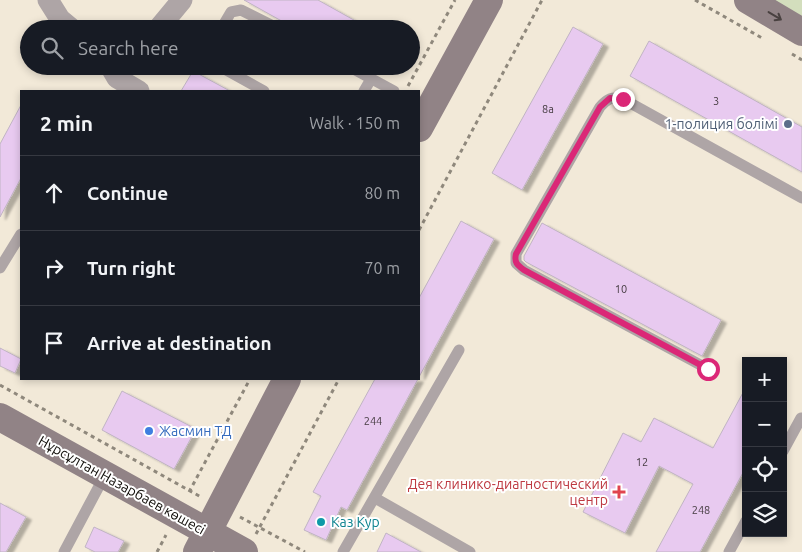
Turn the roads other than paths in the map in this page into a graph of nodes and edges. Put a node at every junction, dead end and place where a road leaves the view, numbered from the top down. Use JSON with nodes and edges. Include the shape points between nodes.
{"nodes":[{"id":1,"x":48,"y":0,"type":"edge"},
{"id":2,"x":182,"y":0,"type":"edge"},
{"id":3,"x":489,"y":0,"type":"edge"},
{"id":4,"x":748,"y":0,"type":"edge"},
{"id":5,"x":61,"y":20,"type":"edge"},
{"id":6,"x":165,"y":20,"type":"edge"},
{"id":7,"x":227,"y":20,"type":"edge"},
{"id":8,"x":261,"y":20,"type":"edge"},
{"id":9,"x":794,"y":42,"type":"edge"},
{"id":10,"x":118,"y":75,"type":"edge"},
{"id":11,"x":235,"y":75,"type":"edge"},
{"id":12,"x":364,"y":75,"type":"edge"},
{"id":13,"x":371,"y":79,"type":"junction"},
{"id":14,"x":138,"y":90,"type":"edge"},
{"id":15,"x":262,"y":90,"type":"edge"},
{"id":16,"x":365,"y":90,"type":"edge"},
{"id":17,"x":392,"y":90,"type":"edge"},
{"id":18,"x":422,"y":114,"type":"edge"},
{"id":19,"x":802,"y":198,"type":"edge"},
{"id":20,"x":20,"y":236,"type":"edge"},
{"id":21,"x":0,"y":268,"type":"edge"},
{"id":22,"x":460,"y":350,"type":"dead end"},
{"id":23,"x":708,"y":369,"type":"dead end"},
{"id":24,"x":286,"y":380,"type":"edge"},
{"id":25,"x":0,"y":417,"type":"edge"},
{"id":26,"x":801,"y":418,"type":"edge"},
{"id":27,"x":785,"y":447,"type":"edge"},
{"id":28,"x":105,"y":475,"type":"junction"},
{"id":29,"x":375,"y":498,"type":"junction"},
{"id":30,"x":742,"y":528,"type":"edge"},
{"id":31,"x":202,"y":542,"type":"edge"},
{"id":32,"x":249,"y":544,"type":"edge"},
{"id":33,"x":64,"y":552,"type":"edge"},
{"id":34,"x":342,"y":552,"type":"edge"},
{"id":35,"x":470,"y":552,"type":"edge"},
{"id":36,"x":729,"y":552,"type":"edge"}],
"edges":[{"from":1,"to":5,"type":"street"},
{"from":2,"to":6,"type":"street"},
{"from":3,"to":18,"type":"main road"},
{"from":4,"to":9,"type":"main road","one_way":true},
{"from":7,"to":8,"type":"lane","via":[[232,12],[241,10]]},
{"from":10,"to":14,"type":"street"},
{"from":11,"to":15,"type":"lane"},
{"from":12,"to":13,"type":"lane"},
{"from":13,"to":16,"type":"lane"},
{"from":13,"to":17,"type":"lane"},
{"from":19,"to":23,"type":"lane","via":[[623,99],[610,98],[600,107],[516,254],[516,264],[524,270]]},
{"from":20,"to":21,"type":"lane"},
{"from":22,"to":29,"type":"lane"},
{"from":24,"to":31,"type":"main road"},
{"from":25,"to":28,"type":"main road","name":"Нұрсұлтан Назарбаев көшесі"},
{"from":26,"to":27,"type":"lane"},
{"from":28,"to":31,"type":"main road","name":"Нұрсұлтан Назарбаев көшесі"},
{"from":28,"to":33,"type":"lane"},
{"from":29,"to":34,"type":"lane"},
{"from":29,"to":35,"type":"lane"},
{"from":30,"to":36,"type":"lane"},
{"from":31,"to":32,"type":"main road","name":"Нұрсұлтан Назарбаев көшесі"}]}
